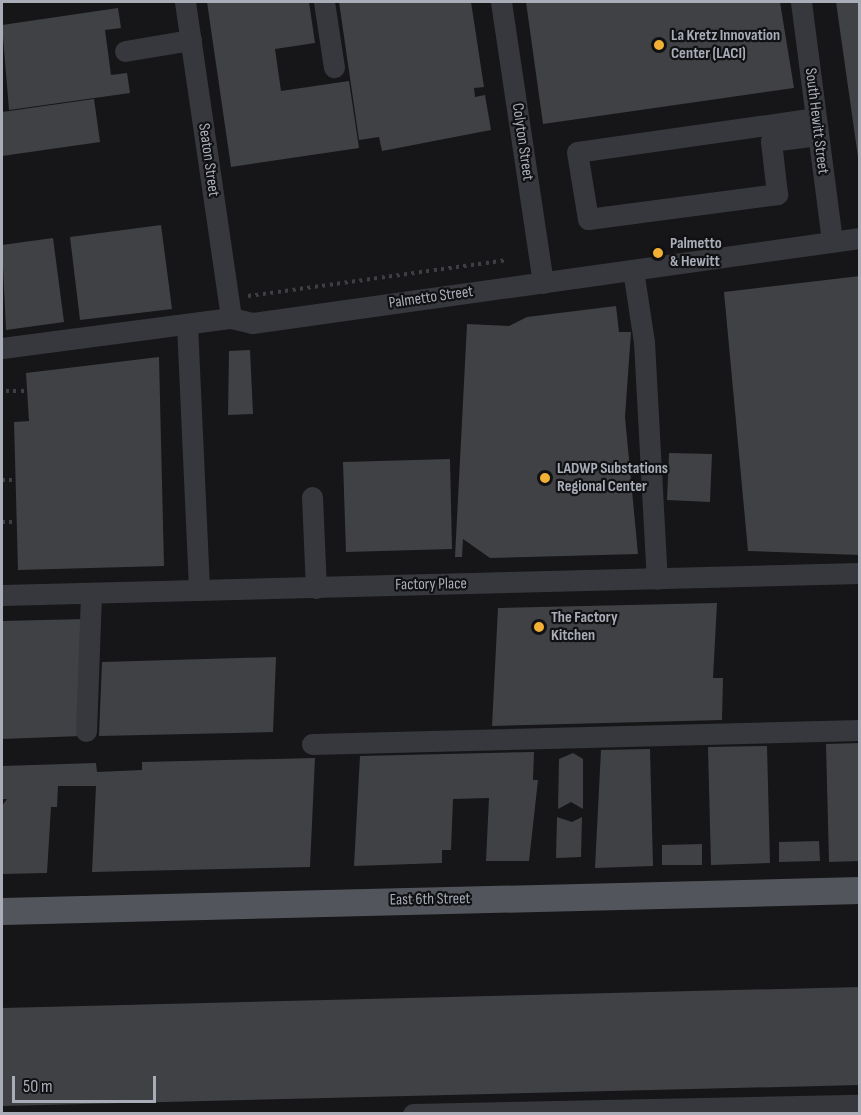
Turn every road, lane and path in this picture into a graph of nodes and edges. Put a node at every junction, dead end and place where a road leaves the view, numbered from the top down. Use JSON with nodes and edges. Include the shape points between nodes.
{"nodes":[{"id":1,"x":185,"y":2,"type":"edge"},
{"id":2,"x":324,"y":2,"type":"edge"},
{"id":3,"x":501,"y":2,"type":"edge"},
{"id":4,"x":801,"y":2,"type":"edge"},
{"id":5,"x":191,"y":40,"type":"junction"},
{"id":6,"x":125,"y":51,"type":"dead end"},
{"id":7,"x":334,"y":67,"type":"dead end"},
{"id":8,"x":817,"y":127,"type":"junction"},
{"id":9,"x":860,"y":238,"type":"edge"},
{"id":10,"x":832,"y":241,"type":"junction"},
{"id":11,"x":508,"y":260,"type":"dead end"},
{"id":12,"x":633,"y":270,"type":"junction"},
{"id":13,"x":543,"y":283,"type":"junction"},
{"id":14,"x":246,"y":294,"type":"dead end"},
{"id":15,"x":231,"y":318,"type":"junction"},
{"id":16,"x":187,"y":324,"type":"junction"},
{"id":17,"x":2,"y":348,"type":"edge"},
{"id":18,"x":6,"y":391,"type":"dead end"},
{"id":19,"x":24,"y":391,"type":"dead end"},
{"id":20,"x":2,"y":480,"type":"edge"},
{"id":21,"x":13,"y":480,"type":"dead end"},
{"id":22,"x":312,"y":497,"type":"dead end"},
{"id":23,"x":2,"y":522,"type":"edge"},
{"id":24,"x":14,"y":522,"type":"dead end"},
{"id":25,"x":860,"y":573,"type":"edge"},
{"id":26,"x":657,"y":579,"type":"junction"},
{"id":27,"x":316,"y":588,"type":"junction"},
{"id":28,"x":199,"y":590,"type":"junction"},
{"id":29,"x":91,"y":594,"type":"junction"},
{"id":30,"x":2,"y":596,"type":"edge"},
{"id":31,"x":860,"y":730,"type":"edge"},
{"id":32,"x":86,"y":731,"type":"dead end"},
{"id":33,"x":312,"y":744,"type":"dead end"},
{"id":34,"x":860,"y":890,"type":"edge"},
{"id":35,"x":2,"y":911,"type":"edge"},
{"id":36,"x":860,"y":1105,"type":"edge"},
{"id":37,"x":413,"y":1113,"type":"edge"}],
"edges":[{"from":1,"to":5,"type":"street","name":"Seaton Street"},
{"from":2,"to":7,"type":"street"},
{"from":3,"to":13,"type":"street","name":"Colyton Street"},
{"from":4,"to":8,"type":"street","name":"South Hewitt Street"},
{"from":5,"to":6,"type":"street"},
{"from":5,"to":15,"type":"street","name":"Seaton Street"},
{"from":8,"to":8,"type":"street","via":[[577,152],[588,219],[777,194],[771,141]]},
{"from":8,"to":10,"type":"street","name":"South Hewitt Street"},
{"from":9,"to":10,"type":"street","name":"Palmetto Street"},
{"from":10,"to":12,"type":"street","name":"Palmetto Street"},
{"from":11,"to":14,"type":"path"},
{"from":12,"to":13,"type":"street","name":"Palmetto Street"},
{"from":12,"to":26,"type":"street","via":[[644,342]]},
{"from":13,"to":15,"type":"street","name":"Palmetto Street","via":[[252,323]]},
{"from":15,"to":16,"type":"street","name":"Palmetto Street"},
{"from":16,"to":17,"type":"street","name":"Palmetto Street"},
{"from":16,"to":28,"type":"street"},
{"from":18,"to":19,"type":"path"},
{"from":20,"to":21,"type":"path"},
{"from":22,"to":27,"type":"street"},
{"from":23,"to":24,"type":"path"},
{"from":25,"to":26,"type":"street","name":"Factory Place"},
{"from":26,"to":27,"type":"street","name":"Factory Place"},
{"from":27,"to":28,"type":"street","name":"Factory Place"},
{"from":28,"to":29,"type":"street","name":"Factory Place"},
{"from":29,"to":30,"type":"street","name":"Factory Place"},
{"from":29,"to":32,"type":"street"},
{"from":31,"to":33,"type":"street"},
{"from":34,"to":35,"type":"main road","name":"East 6th Street"},
{"from":36,"to":37,"type":"street"}]}
